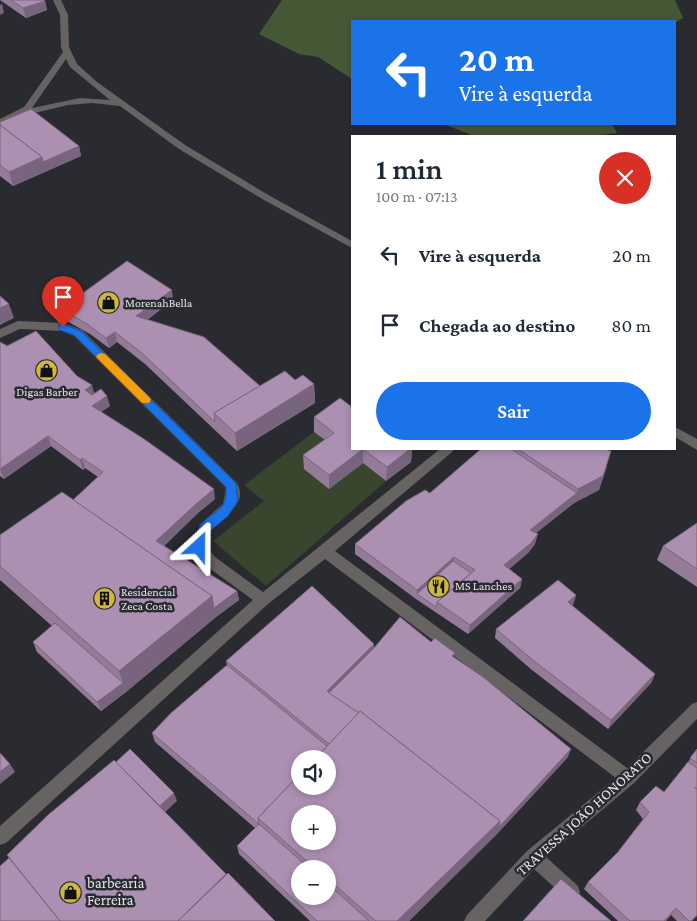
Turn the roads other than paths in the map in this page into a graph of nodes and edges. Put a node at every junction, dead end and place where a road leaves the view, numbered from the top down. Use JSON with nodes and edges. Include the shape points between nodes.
{"nodes":[{"id":1,"x":57,"y":0,"type":"edge"},
{"id":2,"x":67,"y":52,"type":"junction"},
{"id":3,"x":126,"y":105,"type":"junction"},
{"id":4,"x":19,"y":115,"type":"junction"},
{"id":5,"x":0,"y":123,"type":"edge"},
{"id":6,"x":351,"y":244,"type":"edge"},
{"id":7,"x":0,"y":334,"type":"edge"},
{"id":8,"x":676,"y":433,"type":"edge"},
{"id":9,"x":697,"y":445,"type":"edge"},
{"id":10,"x":447,"y":450,"type":"edge"},
{"id":11,"x":325,"y":551,"type":"junction"},
{"id":12,"x":263,"y":600,"type":"junction"},
{"id":13,"x":697,"y":709,"type":"edge"},
{"id":14,"x":628,"y":778,"type":"junction"},
{"id":15,"x":0,"y":837,"type":"edge"},
{"id":16,"x":533,"y":858,"type":"junction"},
{"id":17,"x":583,"y":902,"type":"edge"},
{"id":18,"x":473,"y":921,"type":"edge"}],
"edges":[{"from":1,"to":2,"type":"street","via":[[64,14]]},
{"from":2,"to":3,"type":"street","via":[[73,65],[94,84]]},
{"from":2,"to":4,"type":"street","via":[[36,99]]},
{"from":3,"to":4,"type":"street","via":[[81,99]]},
{"from":3,"to":6,"type":"street","via":[[182,146],[266,198]]},
{"from":4,"to":5,"type":"street"},
{"from":7,"to":12,"type":"street","via":[[18,325],[63,327],[78,333],[232,486],[232,501],[224,513],[204,529],[199,547],[210,561]]},
{"from":8,"to":9,"type":"street"},
{"from":10,"to":11,"type":"street"},
{"from":11,"to":12,"type":"street"},
{"from":11,"to":14,"type":"street"},
{"from":12,"to":15,"type":"street"},
{"from":13,"to":14,"type":"street","name":"TRAVESSA JOÃO HONORATO"},
{"from":14,"to":16,"type":"street","name":"TRAVESSA JOÃO HONORATO"},
{"from":16,"to":17,"type":"street"},
{"from":16,"to":18,"type":"street","name":"TRAVESSA JOÃO HONORATO"}]}
